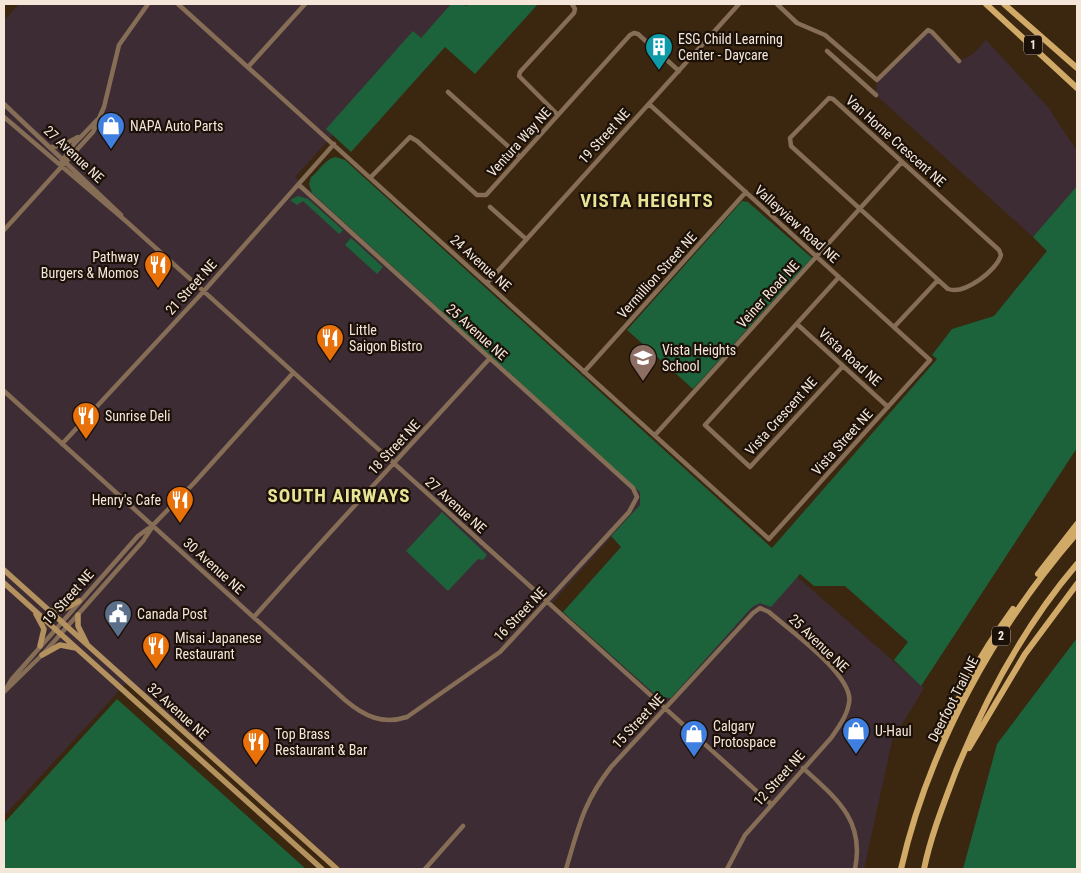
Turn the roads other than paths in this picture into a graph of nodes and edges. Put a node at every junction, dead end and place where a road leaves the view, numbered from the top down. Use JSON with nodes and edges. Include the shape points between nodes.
{"nodes":[{"id":1,"x":148,"y":4,"type":"edge"},
{"id":2,"x":178,"y":4,"type":"edge"},
{"id":3,"x":305,"y":4,"type":"edge"},
{"id":4,"x":572,"y":4,"type":"edge"},
{"id":5,"x":739,"y":4,"type":"edge"},
{"id":6,"x":777,"y":4,"type":"edge"},
{"id":7,"x":986,"y":4,"type":"edge"},
{"id":8,"x":1004,"y":4,"type":"edge"},
{"id":9,"x":827,"y":51,"type":"dead end"},
{"id":10,"x":959,"y":61,"type":"dead end"},
{"id":11,"x":248,"y":67,"type":"junction"},
{"id":12,"x":1077,"y":68,"type":"edge"},
{"id":13,"x":679,"y":71,"type":"junction"},
{"id":14,"x":1077,"y":88,"type":"edge"},
{"id":15,"x":448,"y":92,"type":"dead end"},
{"id":16,"x":876,"y":95,"type":"dead end"},
{"id":17,"x":4,"y":104,"type":"edge"},
{"id":18,"x":649,"y":104,"type":"junction"},
{"id":19,"x":558,"y":115,"type":"junction"},
{"id":20,"x":4,"y":117,"type":"edge"},
{"id":21,"x":98,"y":119,"type":"junction"},
{"id":22,"x":82,"y":135,"type":"junction"},
{"id":23,"x":334,"y":144,"type":"junction"},
{"id":24,"x":50,"y":147,"type":"junction"},
{"id":25,"x":520,"y":157,"type":"junction"},
{"id":26,"x":65,"y":160,"type":"junction"},
{"id":27,"x":902,"y":162,"type":"junction"},
{"id":28,"x":60,"y":167,"type":"junction"},
{"id":29,"x":370,"y":178,"type":"junction"},
{"id":30,"x":299,"y":185,"type":"junction"},
{"id":31,"x":746,"y":192,"type":"junction"},
{"id":32,"x":490,"y":207,"type":"dead end"},
{"id":33,"x":860,"y":208,"type":"junction"},
{"id":34,"x":127,"y":222,"type":"junction"},
{"id":35,"x":4,"y":230,"type":"edge"},
{"id":36,"x":526,"y":239,"type":"junction"},
{"id":37,"x":816,"y":256,"type":"junction"},
{"id":38,"x":839,"y":278,"type":"junction"},
{"id":39,"x":938,"y":280,"type":"junction"},
{"id":40,"x":487,"y":283,"type":"junction"},
{"id":41,"x":202,"y":292,"type":"junction"},
{"id":42,"x":797,"y":324,"type":"junction"},
{"id":43,"x":894,"y":327,"type":"junction"},
{"id":44,"x":490,"y":358,"type":"junction"},
{"id":45,"x":930,"y":360,"type":"joint"},
{"id":46,"x":843,"y":366,"type":"junction"},
{"id":47,"x":584,"y":372,"type":"junction"},
{"id":48,"x":293,"y":373,"type":"junction"},
{"id":49,"x":4,"y":391,"type":"edge"},
{"id":50,"x":888,"y":407,"type":"junction"},
{"id":51,"x":655,"y":435,"type":"junction"},
{"id":52,"x":62,"y":444,"type":"junction"},
{"id":53,"x":395,"y":464,"type":"junction"},
{"id":54,"x":637,"y":497,"type":"joint"},
{"id":55,"x":1077,"y":524,"type":"edge"},
{"id":56,"x":152,"y":525,"type":"junction"},
{"id":57,"x":1077,"y":533,"type":"edge"},
{"id":58,"x":769,"y":538,"type":"joint"},
{"id":59,"x":1077,"y":564,"type":"edge"},
{"id":60,"x":4,"y":570,"type":"edge"},
{"id":61,"x":4,"y":582,"type":"edge"},
{"id":62,"x":1077,"y":584,"type":"edge"},
{"id":63,"x":79,"y":601,"type":"junction"},
{"id":64,"x":547,"y":603,"type":"junction"},
{"id":65,"x":32,"y":608,"type":"junction"},
{"id":66,"x":760,"y":608,"type":"joint"},
{"id":67,"x":49,"y":611,"type":"junction"},
{"id":68,"x":78,"y":614,"type":"junction"},
{"id":69,"x":254,"y":617,"type":"junction"},
{"id":70,"x":61,"y":622,"type":"junction"},
{"id":71,"x":66,"y":627,"type":"junction"},
{"id":72,"x":55,"y":628,"type":"junction"},
{"id":73,"x":60,"y":633,"type":"junction"},
{"id":74,"x":40,"y":646,"type":"junction"},
{"id":75,"x":90,"y":648,"type":"junction"},
{"id":76,"x":78,"y":649,"type":"junction"},
{"id":77,"x":42,"y":655,"type":"junction"},
{"id":78,"x":5,"y":691,"type":"edge"},
{"id":79,"x":849,"y":703,"type":"joint"},
{"id":80,"x":664,"y":709,"type":"junction"},
{"id":81,"x":396,"y":720,"type":"joint"},
{"id":82,"x":942,"y":750,"type":"junction"},
{"id":83,"x":803,"y":768,"type":"junction"},
{"id":84,"x":956,"y":772,"type":"junction"},
{"id":85,"x":771,"y":804,"type":"junction"},
{"id":86,"x":463,"y":826,"type":"dead end"},
{"id":87,"x":322,"y":869,"type":"edge"},
{"id":88,"x":337,"y":869,"type":"edge"},
{"id":89,"x":425,"y":869,"type":"edge"},
{"id":90,"x":566,"y":869,"type":"edge"},
{"id":91,"x":727,"y":869,"type":"edge"},
{"id":92,"x":855,"y":869,"type":"edge"},
{"id":93,"x":901,"y":869,"type":"edge"},
{"id":94,"x":924,"y":869,"type":"edge"}],
"edges":[{"from":1,"to":21,"type":"street","via":[[119,45],[109,90]]},
{"from":2,"to":11,"type":"street","name":"24 Avenue NE"},
{"from":3,"to":11,"type":"street"},
{"from":4,"to":19,"type":"street","via":[[574,13],[519,76]]},
{"from":5,"to":13,"type":"street","name":"19 Street NE"},
{"from":6,"to":10,"type":"street","via":[[798,23],[825,36],[877,80],[928,30]]},
{"from":7,"to":14,"type":"highway","number":"1"},
{"from":8,"to":12,"type":"highway","number":"1"},
{"from":9,"to":16,"type":"street"},
{"from":11,"to":23,"type":"street","name":"24 Avenue NE"},
{"from":13,"to":18,"type":"street","name":"19 Street NE"},
{"from":13,"to":19,"type":"street","name":"Ventura Way NE","via":[[634,33]]},
{"from":15,"to":25,"type":"street"},
{"from":17,"to":24,"type":"street","name":"27 Avenue NE"},
{"from":18,"to":31,"type":"street","name":"Valleyview Road NE"},
{"from":18,"to":36,"type":"street","name":"19 Street NE"},
{"from":19,"to":25,"type":"street","name":"Ventura Way NE"},
{"from":20,"to":28,"type":"street","name":"27 Avenue NE"},
{"from":21,"to":22,"type":"street"},
{"from":21,"to":26,"type":"street","via":[[93,132]]},
{"from":22,"to":24,"type":"street","via":[[61,146]]},
{"from":22,"to":26,"type":"street"},
{"from":23,"to":29,"type":"street","name":"24 Avenue NE"},
{"from":23,"to":30,"type":"street","name":"21 Street NE"},
{"from":24,"to":26,"type":"street","name":"27 Avenue NE"},
{"from":25,"to":29,"type":"street","name":"Ventura Way NE","via":[[482,196],[410,137]]},
{"from":26,"to":28,"type":"street"},
{"from":26,"to":34,"type":"street","name":"27 Avenue NE"},
{"from":27,"to":33,"type":"street","name":"Veiner Road NE"},
{"from":27,"to":33,"type":"street","name":"Van Horne Crescent NE","via":[[833,99],[827,98],[790,138],[790,144]]},
{"from":27,"to":39,"type":"street","name":"Van Horne Crescent NE","via":[[1000,252],[999,260],[977,283],[952,291]]},
{"from":28,"to":34,"type":"street","name":"27 Avenue NE"},
{"from":28,"to":35,"type":"street"},
{"from":29,"to":40,"type":"street","name":"24 Avenue NE"},
{"from":30,"to":41,"type":"street","name":"21 Street NE"},
{"from":30,"to":44,"type":"street","name":"25 Avenue NE"},
{"from":31,"to":37,"type":"street","name":"Valleyview Road NE"},
{"from":31,"to":47,"type":"street","name":"Vermillion Street NE"},
{"from":32,"to":36,"type":"street"},
{"from":33,"to":37,"type":"street","name":"Veiner Road NE"},
{"from":33,"to":39,"type":"street","name":"Van Horne Crescent NE"},
{"from":34,"to":41,"type":"street","name":"27 Avenue NE"},
{"from":36,"to":40,"type":"street","name":"19 Street NE"},
{"from":37,"to":38,"type":"street","name":"Valleyview Road NE"},
{"from":37,"to":51,"type":"street","name":"Veiner Road NE"},
{"from":38,"to":42,"type":"street","name":"Vista Crescent NE"},
{"from":38,"to":43,"type":"street","name":"Valleyview Road NE"},
{"from":39,"to":43,"type":"street"},
{"from":40,"to":47,"type":"street","name":"24 Avenue NE"},
{"from":41,"to":48,"type":"street","name":"27 Avenue NE"},
{"from":41,"to":52,"type":"street","name":"21 Street NE"},
{"from":42,"to":46,"type":"street","name":"Vista Road NE"},
{"from":42,"to":46,"type":"street","name":"Vista Crescent NE","via":[[705,426],[750,467]]},
{"from":43,"to":45,"type":"street","name":"Valleyview Road NE"},
{"from":44,"to":53,"type":"street","name":"18 Street NE"},
{"from":44,"to":54,"type":"street","name":"25 Avenue NE","via":[[633,488]]},
{"from":45,"to":50,"type":"street","name":"Vista Street NE"},
{"from":46,"to":50,"type":"street","name":"Vista Road NE"},
{"from":47,"to":51,"type":"street","name":"24 Avenue NE"},
{"from":48,"to":53,"type":"street","name":"27 Avenue NE"},
{"from":48,"to":56,"type":"street","name":"19 Street NE"},
{"from":49,"to":52,"type":"street","name":"30 Avenue NE"},
{"from":50,"to":58,"type":"street","name":"Vista Street NE"},
{"from":51,"to":58,"type":"street","name":"24 Avenue NE"},
{"from":52,"to":56,"type":"street","name":"30 Avenue NE"},
{"from":53,"to":64,"type":"street","name":"27 Avenue NE"},
{"from":53,"to":69,"type":"street","name":"18 Street NE","via":[[362,496]]},
{"from":54,"to":64,"type":"street","name":"16 Street NE","via":[[633,508]]},
{"from":55,"to":82,"type":"highway","via":[[999,629],[946,727]]},
{"from":56,"to":63,"type":"street","name":"19 Street NE"},
{"from":56,"to":68,"type":"street","name":"19 Street NE","via":[[143,541]]},
{"from":56,"to":69,"type":"street","name":"30 Avenue NE"},
{"from":57,"to":82,"type":"highway","name":"Deerfoot Trail NE","number":"2","via":[[1037,582],[1005,629]]},
{"from":59,"to":84,"type":"highway","number":"2","via":[[1030,628],[998,680]]},
{"from":60,"to":67,"type":"main road","name":"32 Avenue NE"},
{"from":61,"to":65,"type":"main road","name":"32 Avenue NE"},
{"from":62,"to":84,"type":"highway","via":[[1025,654]]},
{"from":63,"to":67,"type":"main road","via":[[62,610]]},
{"from":63,"to":70,"type":"street","name":"19 Street NE"},
{"from":64,"to":80,"type":"street","name":"27 Avenue NE"},
{"from":64,"to":81,"type":"street","name":"16 Street NE","via":[[489,661],[416,712]]},
{"from":65,"to":72,"type":"main road","name":"32 Avenue NE"},
{"from":65,"to":74,"type":"main road","via":[[44,629]]},
{"from":66,"to":79,"type":"street","name":"25 Avenue NE","via":[[769,612],[830,665],[848,689]]},
{"from":66,"to":80,"type":"street","name":"15 Street NE"},
{"from":67,"to":70,"type":"main road","name":"32 Avenue NE"},
{"from":68,"to":71,"type":"street","name":"19 Street NE"},
{"from":68,"to":75,"type":"main road","via":[[78,626]]},
{"from":69,"to":81,"type":"street","name":"30 Avenue NE","via":[[356,710],[380,720]]},
{"from":70,"to":71,"type":"main road","name":"32 Avenue NE"},
{"from":70,"to":72,"type":"street","name":"19 Street NE"},
{"from":71,"to":73,"type":"street","name":"19 Street NE"},
{"from":71,"to":75,"type":"main road","name":"32 Avenue NE"},
{"from":72,"to":73,"type":"main road","name":"32 Avenue NE"},
{"from":72,"to":74,"type":"street","name":"19 Street NE"},
{"from":73,"to":76,"type":"main road","name":"32 Avenue NE"},
{"from":73,"to":77,"type":"street","name":"19 Street NE"},
{"from":74,"to":78,"type":"street","name":"19 Street NE"},
{"from":75,"to":88,"type":"main road","name":"32 Avenue NE"},
{"from":76,"to":77,"type":"main road","via":[[60,645]]},
{"from":76,"to":87,"type":"main road","name":"32 Avenue NE"},
{"from":77,"to":78,"type":"street","name":"19 Street NE"},
{"from":79,"to":83,"type":"street","name":"12 Street NE","via":[[831,738]]},
{"from":80,"to":85,"type":"street","name":"27 Avenue NE"},
{"from":80,"to":90,"type":"street","name":"15 Street NE","via":[[595,788],[582,814]]},
{"from":82,"to":93,"type":"highway","name":"Deerfoot Trail NE","number":"2","via":[[921,800]]},
{"from":83,"to":85,"type":"street","name":"12 Street NE"},
{"from":83,"to":92,"type":"street","via":[[839,801],[850,817],[857,846]]},
{"from":84,"to":94,"type":"highway","number":"2","via":[[939,815]]},
{"from":85,"to":91,"type":"street","name":"12 Street NE","via":[[745,835]]},
{"from":86,"to":89,"type":"street"}]}
